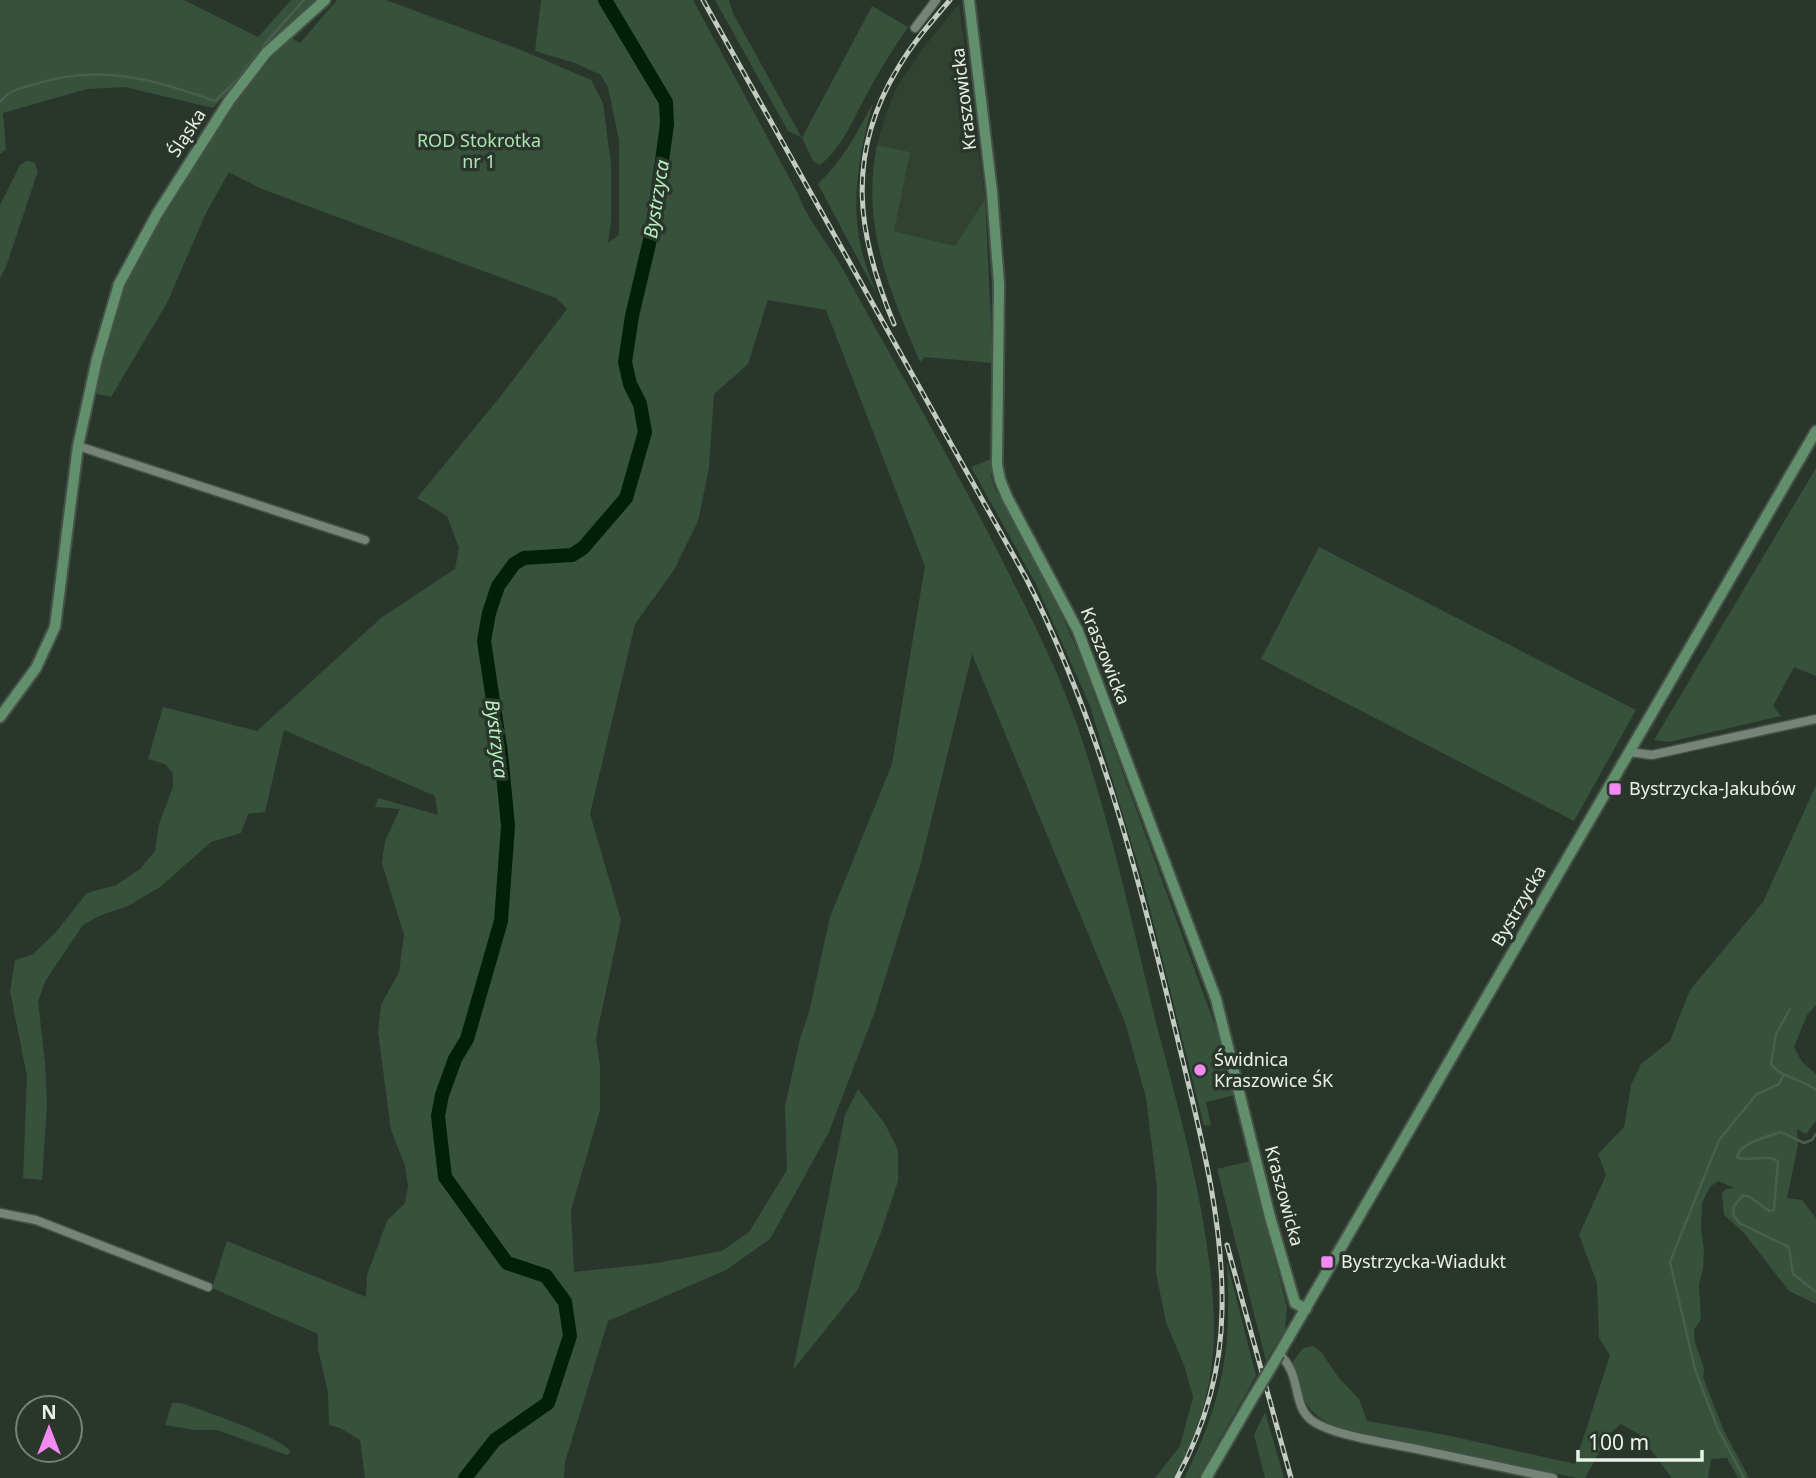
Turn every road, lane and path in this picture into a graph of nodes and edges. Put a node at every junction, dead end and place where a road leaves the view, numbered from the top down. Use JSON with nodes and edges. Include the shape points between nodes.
{"nodes":[{"id":1,"x":325,"y":0,"type":"edge"},
{"id":2,"x":936,"y":0,"type":"edge"},
{"id":3,"x":969,"y":0,"type":"edge"},
{"id":4,"x":915,"y":28,"type":"dead end"},
{"id":5,"x":1816,"y":431,"type":"edge"},
{"id":6,"x":78,"y":446,"type":"junction"},
{"id":7,"x":365,"y":540,"type":"dead end"},
{"id":8,"x":0,"y":717,"type":"edge"},
{"id":9,"x":1816,"y":719,"type":"edge"},
{"id":10,"x":1629,"y":752,"type":"junction"},
{"id":11,"x":0,"y":1213,"type":"edge"},
{"id":12,"x":208,"y":1287,"type":"dead end"},
{"id":13,"x":1306,"y":1309,"type":"junction"},
{"id":14,"x":1279,"y":1354,"type":"junction"},
{"id":15,"x":1206,"y":1478,"type":"edge"},
{"id":16,"x":1553,"y":1478,"type":"edge"}],
"edges":[{"from":1,"to":6,"type":"street","name":"Śląska","via":[[267,53],[229,101],[150,225],[119,284]]},
{"from":2,"to":4,"type":"street"},
{"from":3,"to":13,"type":"street","name":"Kraszowicka","via":[[1000,292],[1000,480],[1078,631],[1216,999],[1295,1303]]},
{"from":5,"to":10,"type":"street","name":"Bystrzycka"},
{"from":6,"to":7,"type":"street"},
{"from":6,"to":8,"type":"street","name":"Śląska","via":[[54,628],[36,667]]},
{"from":9,"to":10,"type":"street","via":[[1652,755]]},
{"from":10,"to":13,"type":"street","name":"Bystrzycka"},
{"from":11,"to":12,"type":"street","via":[[36,1220]]},
{"from":13,"to":14,"type":"street","name":"Bystrzycka"},
{"from":14,"to":15,"type":"street","name":"Bystrzycka","bridge":true},
{"from":14,"to":16,"type":"street","via":[[1292,1368],[1301,1408],[1317,1423],[1359,1437]]}]}
